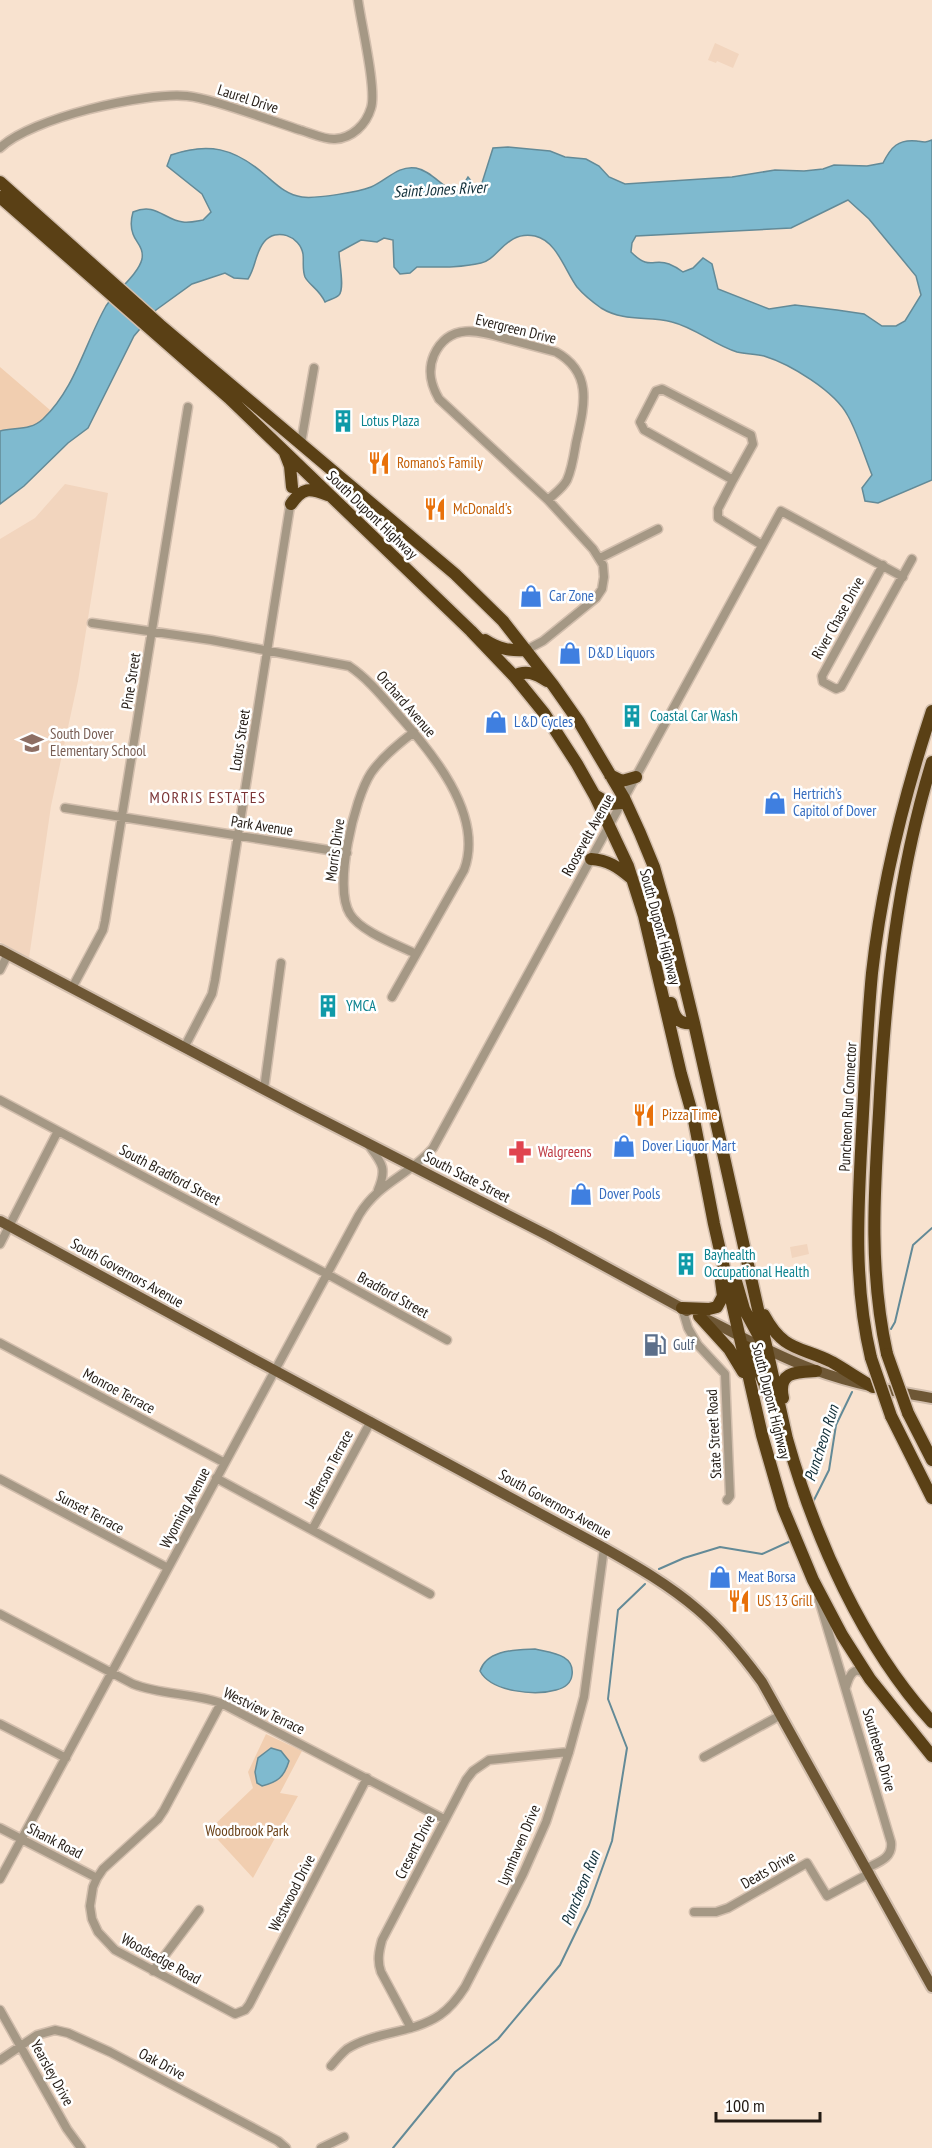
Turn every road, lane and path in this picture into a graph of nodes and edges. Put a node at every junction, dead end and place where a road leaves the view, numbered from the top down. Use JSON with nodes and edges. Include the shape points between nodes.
{"nodes":[{"id":1,"x":358,"y":0,"type":"edge"},
{"id":2,"x":0,"y":148,"type":"edge"},
{"id":3,"x":0,"y":182,"type":"edge"},
{"id":4,"x":0,"y":197,"type":"edge"},
{"id":5,"x":110,"y":287,"type":"junction"},
{"id":6,"x":156,"y":328,"type":"junction"},
{"id":7,"x":314,"y":368,"type":"dead end"},
{"id":8,"x":188,"y":406,"type":"dead end"},
{"id":9,"x":301,"y":443,"type":"junction"},
{"id":10,"x":284,"y":450,"type":"junction"},
{"id":11,"x":302,"y":467,"type":"junction"},
{"id":12,"x":733,"y":480,"type":"junction"},
{"id":13,"x":292,"y":487,"type":"junction"},
{"id":14,"x":353,"y":487,"type":"junction"},
{"id":15,"x":331,"y":496,"type":"junction"},
{"id":16,"x":548,"y":500,"type":"junction"},
{"id":17,"x":291,"y":504,"type":"junction"},
{"id":18,"x":781,"y":511,"type":"joint"},
{"id":19,"x":658,"y":529,"type":"dead end"},
{"id":20,"x":762,"y":545,"type":"junction"},
{"id":21,"x":600,"y":558,"type":"junction"},
{"id":22,"x":912,"y":560,"type":"dead end"},
{"id":23,"x":883,"y":565,"type":"junction"},
{"id":24,"x":903,"y":576,"type":"junction"},
{"id":25,"x":92,"y":623,"type":"dead end"},
{"id":26,"x":153,"y":632,"type":"junction"},
{"id":27,"x":471,"y":632,"type":"junction"},
{"id":28,"x":269,"y":650,"type":"junction"},
{"id":29,"x":526,"y":650,"type":"junction"},
{"id":30,"x":514,"y":676,"type":"junction"},
{"id":31,"x":553,"y":685,"type":"junction"},
{"id":32,"x":932,"y":711,"type":"edge"},
{"id":33,"x":414,"y":732,"type":"junction"},
{"id":34,"x":932,"y":762,"type":"edge"},
{"id":35,"x":610,"y":775,"type":"junction"},
{"id":36,"x":636,"y":777,"type":"junction"},
{"id":37,"x":595,"y":796,"type":"junction"},
{"id":38,"x":623,"y":800,"type":"junction"},
{"id":39,"x":65,"y":808,"type":"dead end"},
{"id":40,"x":123,"y":817,"type":"junction"},
{"id":41,"x":609,"y":825,"type":"junction"},
{"id":42,"x":238,"y":836,"type":"junction"},
{"id":43,"x":347,"y":854,"type":"junction"},
{"id":44,"x":591,"y":859,"type":"junction"},
{"id":45,"x":632,"y":878,"type":"junction"},
{"id":46,"x":647,"y":928,"type":"junction"},
{"id":47,"x":4,"y":952,"type":"edge"},
{"id":48,"x":416,"y":954,"type":"junction"},
{"id":49,"x":281,"y":963,"type":"dead end"},
{"id":50,"x":0,"y":970,"type":"edge"},
{"id":51,"x":72,"y":988,"type":"junction"},
{"id":52,"x":392,"y":997,"type":"dead end"},
{"id":53,"x":694,"y":1023,"type":"junction"},
{"id":54,"x":184,"y":1048,"type":"junction"},
{"id":55,"x":264,"y":1089,"type":"junction"},
{"id":56,"x":0,"y":1100,"type":"edge"},
{"id":57,"x":694,"y":1120,"type":"junction"},
{"id":58,"x":58,"y":1131,"type":"junction"},
{"id":59,"x":365,"y":1141,"type":"junction"},
{"id":60,"x":412,"y":1165,"type":"junction"},
{"id":61,"x":377,"y":1192,"type":"junction"},
{"id":62,"x":5,"y":1223,"type":"edge"},
{"id":63,"x":714,"y":1224,"type":"junction"},
{"id":64,"x":0,"y":1244,"type":"edge"},
{"id":65,"x":327,"y":1274,"type":"junction"},
{"id":66,"x":756,"y":1297,"type":"junction"},
{"id":67,"x":682,"y":1308,"type":"junction"},
{"id":68,"x":699,"y":1316,"type":"junction"},
{"id":69,"x":740,"y":1335,"type":"junction"},
{"id":70,"x":447,"y":1340,"type":"dead end"},
{"id":71,"x":0,"y":1343,"type":"edge"},
{"id":72,"x":767,"y":1349,"type":"junction"},
{"id":73,"x":274,"y":1371,"type":"junction"},
{"id":74,"x":816,"y":1371,"type":"junction"},
{"id":75,"x":751,"y":1386,"type":"junction"},
{"id":76,"x":873,"y":1387,"type":"junction"},
{"id":77,"x":932,"y":1398,"type":"edge"},
{"id":78,"x":370,"y":1421,"type":"junction"},
{"id":79,"x":787,"y":1439,"type":"junction"},
{"id":80,"x":932,"y":1460,"type":"edge"},
{"id":81,"x":225,"y":1463,"type":"junction"},
{"id":82,"x":216,"y":1478,"type":"junction"},
{"id":83,"x":0,"y":1479,"type":"edge"},
{"id":84,"x":801,"y":1488,"type":"junction"},
{"id":85,"x":932,"y":1498,"type":"edge"},
{"id":86,"x":728,"y":1500,"type":"dead end"},
{"id":87,"x":312,"y":1530,"type":"junction"},
{"id":88,"x":604,"y":1548,"type":"junction"},
{"id":89,"x":168,"y":1568,"type":"junction"},
{"id":90,"x":813,"y":1580,"type":"junction"},
{"id":91,"x":430,"y":1594,"type":"dead end"},
{"id":92,"x":0,"y":1614,"type":"edge"},
{"id":93,"x":111,"y":1673,"type":"junction"},
{"id":94,"x":870,"y":1679,"type":"junction"},
{"id":95,"x":846,"y":1687,"type":"junction"},
{"id":96,"x":221,"y":1703,"type":"junction"},
{"id":97,"x":781,"y":1715,"type":"junction"},
{"id":98,"x":931,"y":1720,"type":"edge"},
{"id":99,"x":0,"y":1724,"type":"edge"},
{"id":100,"x":569,"y":1752,"type":"junction"},
{"id":101,"x":932,"y":1756,"type":"edge"},
{"id":102,"x":704,"y":1757,"type":"dead end"},
{"id":103,"x":66,"y":1758,"type":"junction"},
{"id":104,"x":367,"y":1778,"type":"junction"},
{"id":105,"x":444,"y":1819,"type":"junction"},
{"id":106,"x":0,"y":1828,"type":"edge"},
{"id":107,"x":22,"y":1839,"type":"junction"},
{"id":108,"x":868,"y":1870,"type":"junction"},
{"id":109,"x":98,"y":1878,"type":"junction"},
{"id":110,"x":0,"y":1879,"type":"edge"},
{"id":111,"x":199,"y":1910,"type":"dead end"},
{"id":112,"x":694,"y":1911,"type":"dead end"},
{"id":113,"x":153,"y":1971,"type":"junction"},
{"id":114,"x":932,"y":1987,"type":"edge"},
{"id":115,"x":0,"y":2010,"type":"edge"},
{"id":116,"x":235,"y":2014,"type":"joint"},
{"id":117,"x":411,"y":2028,"type":"junction"},
{"id":118,"x":21,"y":2044,"type":"junction"},
{"id":119,"x":0,"y":2060,"type":"edge"},
{"id":120,"x":331,"y":2066,"type":"dead end"},
{"id":121,"x":344,"y":2137,"type":"dead end"},
{"id":122,"x":81,"y":2148,"type":"edge"},
{"id":123,"x":285,"y":2148,"type":"edge"},
{"id":124,"x":321,"y":2148,"type":"edge"}],
"edges":[{"from":1,"to":2,"type":"street","name":"Laurel Drive","via":[[373,92],[371,108],[359,128],[347,137],[333,139],[309,133],[187,96],[152,98],[77,112],[33,129]]},
{"from":3,"to":5,"type":"highway","name":"South Dupont Highway"},
{"from":4,"to":5,"type":"highway","name":"South Dupont Highway"},
{"from":5,"to":6,"type":"highway","name":"South Dupont Highway"},
{"from":6,"to":9,"type":"highway","name":"South Dupont Highway"},
{"from":6,"to":10,"type":"highway","name":"South Dupont Highway"},
{"from":7,"to":9,"type":"street"},
{"from":8,"to":26,"type":"street","name":"Pine Street"},
{"from":9,"to":14,"type":"highway","name":"South Dupont Highway"},
{"from":10,"to":11,"type":"highway","name":"South Dupont Highway"},
{"from":10,"to":13,"type":"highway"},
{"from":11,"to":13,"type":"street","name":"Lotus Street"},
{"from":11,"to":14,"type":"highway","via":[[315,464]]},
{"from":11,"to":15,"type":"highway","name":"South Dupont Highway"},
{"from":12,"to":12,"type":"street","via":[[644,430],[640,422],[656,391],[662,389],[751,435],[753,444]]},
{"from":12,"to":20,"type":"street","via":[[718,509],[718,518]]},
{"from":13,"to":17,"type":"street","name":"Lotus Street"},
{"from":14,"to":29,"type":"highway","name":"South Dupont Highway","via":[[455,574]]},
{"from":15,"to":17,"type":"highway","via":[[306,490]]},
{"from":15,"to":27,"type":"highway","name":"South Dupont Highway"},
{"from":16,"to":16,"type":"street","name":"Evergreen Drive","via":[[434,391],[430,374],[434,355],[456,333],[474,330],[556,352],[577,370],[584,390],[583,414],[567,480]]},
{"from":16,"to":21,"type":"street","name":"Evergreen Drive"},
{"from":17,"to":28,"type":"street","name":"Lotus Street"},
{"from":18,"to":20,"type":"street","name":"Roosevelt Avenue"},
{"from":18,"to":23,"type":"street","name":"River Chase Drive"},
{"from":19,"to":21,"type":"street"},
{"from":20,"to":36,"type":"street","name":"Roosevelt Avenue"},
{"from":21,"to":29,"type":"street","via":[[604,577],[596,598]]},
{"from":22,"to":24,"type":"street","name":"River Chase Drive"},
{"from":23,"to":24,"type":"street","name":"River Chase Drive"},
{"from":23,"to":24,"type":"street","name":"River Chase Drive","via":[[822,675],[823,682],[836,689],[841,687]]},
{"from":25,"to":26,"type":"street","name":"Orchard Avenue"},
{"from":26,"to":28,"type":"street","name":"Orchard Avenue"},
{"from":26,"to":40,"type":"street","name":"Pine Street"},
{"from":27,"to":29,"type":"highway","via":[[500,648]]},
{"from":27,"to":30,"type":"highway","name":"South Dupont Highway"},
{"from":28,"to":33,"type":"street","name":"Orchard Avenue","via":[[349,666]]},
{"from":28,"to":42,"type":"street","name":"Lotus Street"},
{"from":29,"to":31,"type":"highway","name":"South Dupont Highway"},
{"from":30,"to":31,"type":"highway","via":[[529,672]]},
{"from":30,"to":37,"type":"highway","name":"South Dupont Highway","via":[[544,713]]},
{"from":31,"to":35,"type":"highway","name":"South Dupont Highway"},
{"from":32,"to":85,"type":"highway","name":"Puncheon Run Connector","bridge":true,"via":[[890,862],[877,937],[869,1005],[857,1251],[861,1307],[871,1358],[891,1416]]},
{"from":33,"to":43,"type":"street","name":"Morris Drive","via":[[380,762],[363,788],[353,816]]},
{"from":33,"to":48,"type":"street","name":"Orchard Avenue","via":[[452,786],[465,821],[469,849],[464,870]]},
{"from":34,"to":80,"type":"highway","name":"Puncheon Run Connector","bridge":true,"via":[[913,832],[890,958],[873,1242],[887,1354],[908,1413]]},
{"from":35,"to":36,"type":"highway","via":[[622,781]]},
{"from":35,"to":38,"type":"highway","name":"South Dupont Highway"},
{"from":36,"to":38,"type":"street","name":"Roosevelt Avenue"},
{"from":37,"to":38,"type":"highway","via":[[610,804]]},
{"from":37,"to":41,"type":"highway","name":"South Dupont Highway"},
{"from":38,"to":41,"type":"street","name":"Roosevelt Avenue"},
{"from":38,"to":53,"type":"highway","name":"South Dupont Highway","via":[[654,867]]},
{"from":39,"to":40,"type":"street","name":"Park Avenue"},
{"from":40,"to":42,"type":"street","name":"Park Avenue"},
{"from":40,"to":51,"type":"street","name":"Pine Street","via":[[104,927]]},
{"from":41,"to":44,"type":"street","name":"Roosevelt Avenue"},
{"from":41,"to":45,"type":"highway","name":"South Dupont Highway"},
{"from":42,"to":43,"type":"street","name":"Park Avenue"},
{"from":42,"to":54,"type":"street","name":"Lotus Street","via":[[213,989]]},
{"from":43,"to":48,"type":"street","name":"Morris Drive","via":[[343,896],[349,914],[364,928]]},
{"from":44,"to":45,"type":"highway","via":[[615,865]]},
{"from":44,"to":60,"type":"street","name":"Roosevelt Avenue","via":[[437,1141],[426,1156]]},
{"from":45,"to":46,"type":"highway","name":"South Dupont Highway"},
{"from":46,"to":53,"type":"highway","via":[[659,953],[673,1010],[682,1023]]},
{"from":46,"to":57,"type":"highway","name":"South Dupont Highway"},
{"from":47,"to":50,"type":"street"},
{"from":47,"to":51,"type":"main road","name":"South State Street"},
{"from":48,"to":52,"type":"street","name":"Orchard Avenue"},
{"from":49,"to":55,"type":"street"},
{"from":51,"to":54,"type":"main road","name":"South State Street"},
{"from":53,"to":66,"type":"highway","name":"South Dupont Highway"},
{"from":54,"to":55,"type":"main road","name":"South State Street"},
{"from":55,"to":59,"type":"main road","name":"South State Street"},
{"from":56,"to":58,"type":"street","name":"South Bradford Street"},
{"from":57,"to":63,"type":"highway","name":"South Dupont Highway"},
{"from":57,"to":72,"type":"highway","via":[[744,1309]]},
{"from":58,"to":62,"type":"street"},
{"from":58,"to":65,"type":"street","name":"South Bradford Street"},
{"from":59,"to":60,"type":"main road","name":"South State Street"},
{"from":59,"to":61,"type":"street","via":[[383,1167]]},
{"from":60,"to":61,"type":"street","name":"Wyoming Avenue"},
{"from":60,"to":67,"type":"main road","name":"South State Street"},
{"from":61,"to":65,"type":"street","name":"Wyoming Avenue","via":[[364,1207]]},
{"from":62,"to":64,"type":"street"},
{"from":62,"to":73,"type":"main road","name":"South Governors Avenue"},
{"from":63,"to":67,"type":"highway","via":[[722,1301],[710,1309]]},
{"from":63,"to":69,"type":"highway","name":"South Dupont Highway"},
{"from":65,"to":70,"type":"street","name":"Bradford Street"},
{"from":65,"to":73,"type":"street","name":"Wyoming Avenue"},
{"from":66,"to":72,"type":"highway","name":"South Dupont Highway"},
{"from":66,"to":76,"type":"highway","via":[[770,1327],[786,1344],[831,1362]]},
{"from":67,"to":68,"type":"main road","name":"South State Street"},
{"from":67,"to":86,"type":"street","name":"State Street Road","via":[[698,1345],[725,1374]]},
{"from":68,"to":69,"type":"main road","name":"South State Street"},
{"from":68,"to":75,"type":"highway","via":[[729,1349]]},
{"from":69,"to":72,"type":"main road","name":"South State Street"},
{"from":69,"to":75,"type":"highway","name":"South Dupont Highway"},
{"from":69,"to":79,"type":"highway"},
{"from":71,"to":81,"type":"street","name":"Monroe Terrace"},
{"from":72,"to":74,"type":"main road","name":"South State Street"},
{"from":72,"to":79,"type":"highway","name":"South Dupont Highway"},
{"from":73,"to":78,"type":"main road","name":"South Governors Avenue"},
{"from":73,"to":81,"type":"street","name":"Wyoming Avenue"},
{"from":74,"to":76,"type":"main road","name":"South State Street"},
{"from":74,"to":84,"type":"highway","via":[[793,1372],[782,1387]]},
{"from":75,"to":90,"type":"highway","name":"South Dupont Highway","via":[[783,1508]]},
{"from":76,"to":77,"type":"main road","name":"South State Street"},
{"from":78,"to":87,"type":"street","name":"Jefferson Terrace"},
{"from":78,"to":88,"type":"main road","name":"South Governors Avenue"},
{"from":79,"to":84,"type":"highway","name":"South Dupont Highway"},
{"from":81,"to":82,"type":"street","name":"Wyoming Avenue"},
{"from":82,"to":87,"type":"street"},
{"from":82,"to":89,"type":"street","name":"Wyoming Avenue"},
{"from":83,"to":89,"type":"street","name":"Sunset Terrace"},
{"from":84,"to":98,"type":"highway","name":"South Dupont Highway","via":[[821,1541],[857,1612]]},
{"from":87,"to":91,"type":"street"},
{"from":88,"to":97,"type":"main road","name":"South Governors Avenue","via":[[698,1609],[762,1682]]},
{"from":88,"to":100,"type":"street","name":"Lynnhaven Drive","via":[[584,1697]]},
{"from":89,"to":93,"type":"street","name":"Wyoming Avenue"},
{"from":90,"to":94,"type":"highway","name":"South Dupont Highway"},
{"from":90,"to":95,"type":"street","name":"Southebee Drive"},
{"from":92,"to":93,"type":"street","name":"Westview Terrace"},
{"from":93,"to":96,"type":"street","name":"Westview Terrace","via":[[153,1691]]},
{"from":93,"to":103,"type":"street","name":"Wyoming Avenue"},
{"from":94,"to":95,"type":"street","via":[[855,1671]]},
{"from":94,"to":101,"type":"highway","name":"South Dupont Highway"},
{"from":95,"to":108,"type":"street","name":"Southebee Drive","via":[[891,1850]]},
{"from":96,"to":104,"type":"street","name":"Westview Terrace"},
{"from":96,"to":109,"type":"street","name":"Woodsedge Road","via":[[158,1819]]},
{"from":97,"to":102,"type":"street"},
{"from":97,"to":108,"type":"main road","name":"South Governors Avenue"},
{"from":99,"to":103,"type":"street"},
{"from":100,"to":105,"type":"street","name":"Cresent Drive","via":[[489,1760],[466,1780]]},
{"from":100,"to":117,"type":"street","name":"Lynnhaven Drive","via":[[546,1822],[523,1874],[465,1987],[439,2015]]},
{"from":103,"to":107,"type":"street","name":"Wyoming Avenue"},
{"from":104,"to":105,"type":"street","name":"Westview Terrace"},
{"from":104,"to":116,"type":"street","name":"Westwood Drive","via":[[249,2005]]},
{"from":105,"to":117,"type":"street","name":"Cresent Drive","via":[[379,1951],[381,1972]]},
{"from":106,"to":107,"type":"street","name":"Shank Road"},
{"from":107,"to":109,"type":"street","name":"Shank Road"},
{"from":107,"to":110,"type":"street","name":"Wyoming Avenue"},
{"from":108,"to":112,"type":"street","name":"Deats Drive","via":[[827,1896],[807,1863],[728,1908]]},
{"from":108,"to":114,"type":"main road","name":"South Governors Avenue"},
{"from":109,"to":113,"type":"street","name":"Woodsedge Road","via":[[90,1906],[98,1932],[115,1950]]},
{"from":111,"to":113,"type":"street"},
{"from":113,"to":116,"type":"street","name":"Woodsedge Road"},
{"from":115,"to":118,"type":"street","name":"Yearsley Drive"},
{"from":117,"to":120,"type":"street","name":"Lynnhaven Drive","via":[[356,2045]]},
{"from":118,"to":119,"type":"street","name":"Oak Drive"},
{"from":118,"to":122,"type":"street","name":"Yearsley Drive"},
{"from":118,"to":123,"type":"street","name":"Oak Drive","via":[[47,2031],[68,2032]]},
{"from":121,"to":124,"type":"street"}]}
